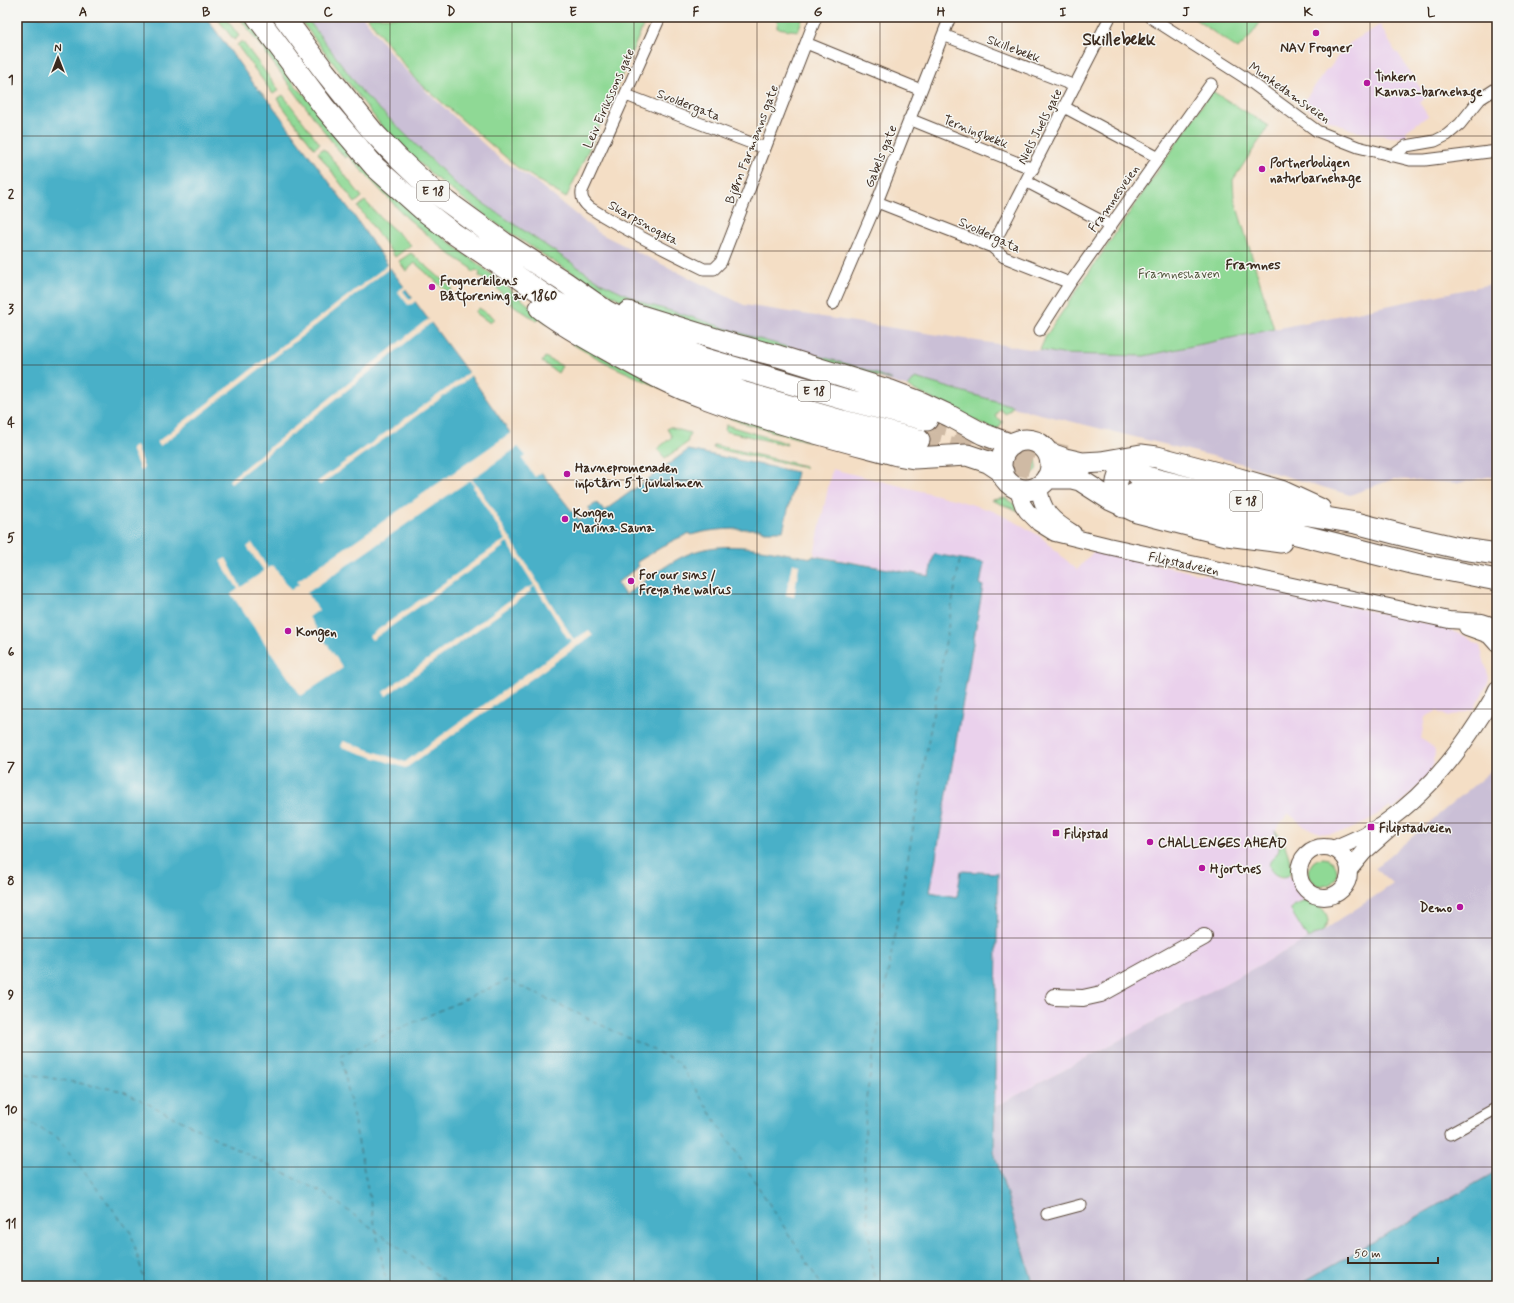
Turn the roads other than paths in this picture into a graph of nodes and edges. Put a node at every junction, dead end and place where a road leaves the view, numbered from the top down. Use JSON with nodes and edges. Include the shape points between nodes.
{"nodes":[{"id":1,"x":257,"y":17,"type":"edge"},
{"id":2,"x":284,"y":17,"type":"edge"},
{"id":3,"x":660,"y":17,"type":"edge"},
{"id":4,"x":816,"y":17,"type":"edge"},
{"id":5,"x":950,"y":17,"type":"edge"},
{"id":6,"x":1110,"y":17,"type":"edge"},
{"id":7,"x":1150,"y":17,"type":"edge"},
{"id":8,"x":943,"y":35,"type":"junction"},
{"id":9,"x":806,"y":43,"type":"junction"},
{"id":10,"x":1211,"y":84,"type":"dead end"},
{"id":11,"x":1075,"y":86,"type":"junction"},
{"id":12,"x":1497,"y":88,"type":"edge"},
{"id":13,"x":921,"y":90,"type":"junction"},
{"id":14,"x":626,"y":95,"type":"junction"},
{"id":15,"x":1064,"y":107,"type":"junction"},
{"id":16,"x":909,"y":120,"type":"junction"},
{"id":17,"x":764,"y":148,"type":"junction"},
{"id":18,"x":1497,"y":151,"type":"edge"},
{"id":19,"x":1392,"y":156,"type":"junction"},
{"id":20,"x":1159,"y":158,"type":"junction"},
{"id":21,"x":1033,"y":170,"type":"junction"},
{"id":22,"x":1027,"y":182,"type":"junction"},
{"id":23,"x":582,"y":191,"type":"joint"},
{"id":24,"x":877,"y":202,"type":"junction"},
{"id":25,"x":1111,"y":226,"type":"junction"},
{"id":26,"x":992,"y":247,"type":"junction"},
{"id":27,"x":704,"y":268,"type":"joint"},
{"id":28,"x":511,"y":272,"type":"junction"},
{"id":29,"x":1070,"y":282,"type":"junction"},
{"id":30,"x":566,"y":283,"type":"junction"},
{"id":31,"x":833,"y":304,"type":"dead end"},
{"id":32,"x":1040,"y":330,"type":"dead end"},
{"id":33,"x":927,"y":420,"type":"tunnel mouth"},
{"id":34,"x":920,"y":440,"type":"tunnel mouth"},
{"id":35,"x":1012,"y":445,"type":"junction"},
{"id":36,"x":1048,"y":453,"type":"junction"},
{"id":37,"x":1003,"y":472,"type":"junction"},
{"id":38,"x":1043,"y":482,"type":"junction"},
{"id":39,"x":1132,"y":483,"type":"junction"},
{"id":40,"x":1017,"y":488,"type":"junction"},
{"id":41,"x":1083,"y":539,"type":"junction"},
{"id":42,"x":1497,"y":554,"type":"edge"},
{"id":43,"x":1497,"y":580,"type":"edge"},
{"id":44,"x":1449,"y":620,"type":"junction"},
{"id":45,"x":1497,"y":627,"type":"edge"},
{"id":46,"x":1497,"y":644,"type":"edge"},
{"id":47,"x":1497,"y":688,"type":"edge"},
{"id":48,"x":1497,"y":707,"type":"edge"},
{"id":49,"x":1333,"y":850,"type":"junction"},
{"id":50,"x":1348,"y":870,"type":"junction"},
{"id":51,"x":1204,"y":937,"type":"dead end"},
{"id":52,"x":1054,"y":997,"type":"dead end"},
{"id":53,"x":1497,"y":1108,"type":"edge"},
{"id":54,"x":1450,"y":1134,"type":"dead end"},
{"id":55,"x":1081,"y":1205,"type":"dead end"},
{"id":56,"x":1047,"y":1214,"type":"dead end"}],
"edges":[{"from":1,"to":28,"type":"highway","number":"E 18","via":[[324,107],[375,167],[452,233]]},
{"from":2,"to":30,"type":"highway","number":"E 18","via":[[324,72],[373,132],[399,159],[434,192],[464,215]]},
{"from":3,"to":14,"type":"street","name":"Leiv Eirikssons gate"},
{"from":4,"to":9,"type":"street","name":"Bjørn Farmanns gate"},
{"from":5,"to":8,"type":"street","name":"Gabels gate"},
{"from":6,"to":11,"type":"street","name":"Niels Juels gate"},
{"from":7,"to":19,"type":"street","name":"Munkedamsveien","via":[[1244,77],[1317,131],[1358,147]]},
{"from":8,"to":11,"type":"street","name":"Skillebekk"},
{"from":8,"to":13,"type":"street","name":"Gabels gate"},
{"from":9,"to":13,"type":"street"},
{"from":9,"to":17,"type":"street","name":"Bjørn Farmanns gate"},
{"from":10,"to":20,"type":"street","name":"Framnesveien"},
{"from":11,"to":15,"type":"street","name":"Niels Juels gate"},
{"from":12,"to":19,"type":"street","via":[[1480,99],[1447,136],[1435,141],[1406,146]]},
{"from":13,"to":16,"type":"street","name":"Gabels gate"},
{"from":14,"to":17,"type":"street","name":"Svoldergata"},
{"from":14,"to":23,"type":"street","name":"Leiv Eirikssons gate"},
{"from":15,"to":20,"type":"street"},
{"from":15,"to":21,"type":"street","name":"Niels Juels gate"},
{"from":16,"to":21,"type":"street","name":"Terningbekk"},
{"from":16,"to":24,"type":"street","name":"Gabels gate"},
{"from":17,"to":27,"type":"street","name":"Bjørn Farmanns gate","via":[[721,262],[714,269]]},
{"from":18,"to":19,"type":"street","name":"Munkedamsveien","via":[[1425,160]]},
{"from":20,"to":25,"type":"street","name":"Framnesveien"},
{"from":21,"to":22,"type":"street","name":"Niels Juels gate"},
{"from":22,"to":25,"type":"street"},
{"from":22,"to":26,"type":"street","name":"Niels Juels gate"},
{"from":23,"to":27,"type":"street","name":"Skarpsnogata","via":[[582,200],[590,208],[622,228]]},
{"from":24,"to":26,"type":"street","name":"Svoldergata"},
{"from":24,"to":31,"type":"street","name":"Gabels gate"},
{"from":25,"to":29,"type":"street","name":"Framnesveien"},
{"from":26,"to":29,"type":"street","name":"Svoldergata","via":[[1004,256]]},
{"from":28,"to":34,"type":"highway","number":"E 18","via":[[552,300],[643,351],[666,361],[742,392]]},
{"from":28,"to":37,"type":"highway","via":[[532,302],[544,311],[637,366],[707,399],[897,455],[914,458],[967,455],[988,462]]},
{"from":29,"to":32,"type":"street","name":"Framnesveien"},
{"from":30,"to":33,"type":"highway","number":"E 18","via":[[606,311],[702,358]]},
{"from":30,"to":35,"type":"highway","via":[[633,313],[891,391],[926,404],[983,434]]},
{"from":35,"to":36,"type":"highway","via":[[1032,441]]},
{"from":35,"to":37,"type":"highway","via":[[1003,457]]},
{"from":36,"to":38,"type":"highway","via":[[1051,466]]},
{"from":36,"to":39,"type":"highway","via":[[1082,463],[1093,463]]},
{"from":37,"to":40,"type":"highway","via":[[1008,481]]},
{"from":38,"to":39,"type":"highway","via":[[1072,478]]},
{"from":38,"to":40,"type":"highway","via":[[1028,490]]},
{"from":38,"to":41,"type":"street","name":"Filipstadveien","via":[[1041,498],[1047,512],[1062,526]]},
{"from":39,"to":42,"type":"highway","via":[[1141,455],[1157,457],[1281,491],[1356,523],[1463,549]]},
{"from":39,"to":43,"type":"highway","number":"E 18","via":[[1346,547]]},
{"from":40,"to":41,"type":"street","name":"Filipstadveien","via":[[1023,505],[1039,523],[1055,533]]},
{"from":41,"to":44,"type":"street","name":"Filipstadveien"},
{"from":44,"to":45,"type":"street","name":"Filipstadveien","via":[[1482,622]]},
{"from":44,"to":46,"type":"street","name":"Filipstadveien","via":[[1489,635]]},
{"from":47,"to":49,"type":"street","via":[[1462,745],[1422,791],[1382,825]]},
{"from":48,"to":50,"type":"street","via":[[1464,759],[1430,796],[1369,847]]},
{"from":49,"to":50,"type":"street","via":[[1344,858]]},
{"from":49,"to":50,"type":"street","via":[[1318,848],[1302,860],[1300,877],[1305,889],[1320,896],[1336,894],[1345,886]]},
{"from":51,"to":52,"type":"street","via":[[1101,994],[1083,998]]},
{"from":53,"to":54,"type":"street"},
{"from":55,"to":56,"type":"street"}]}
